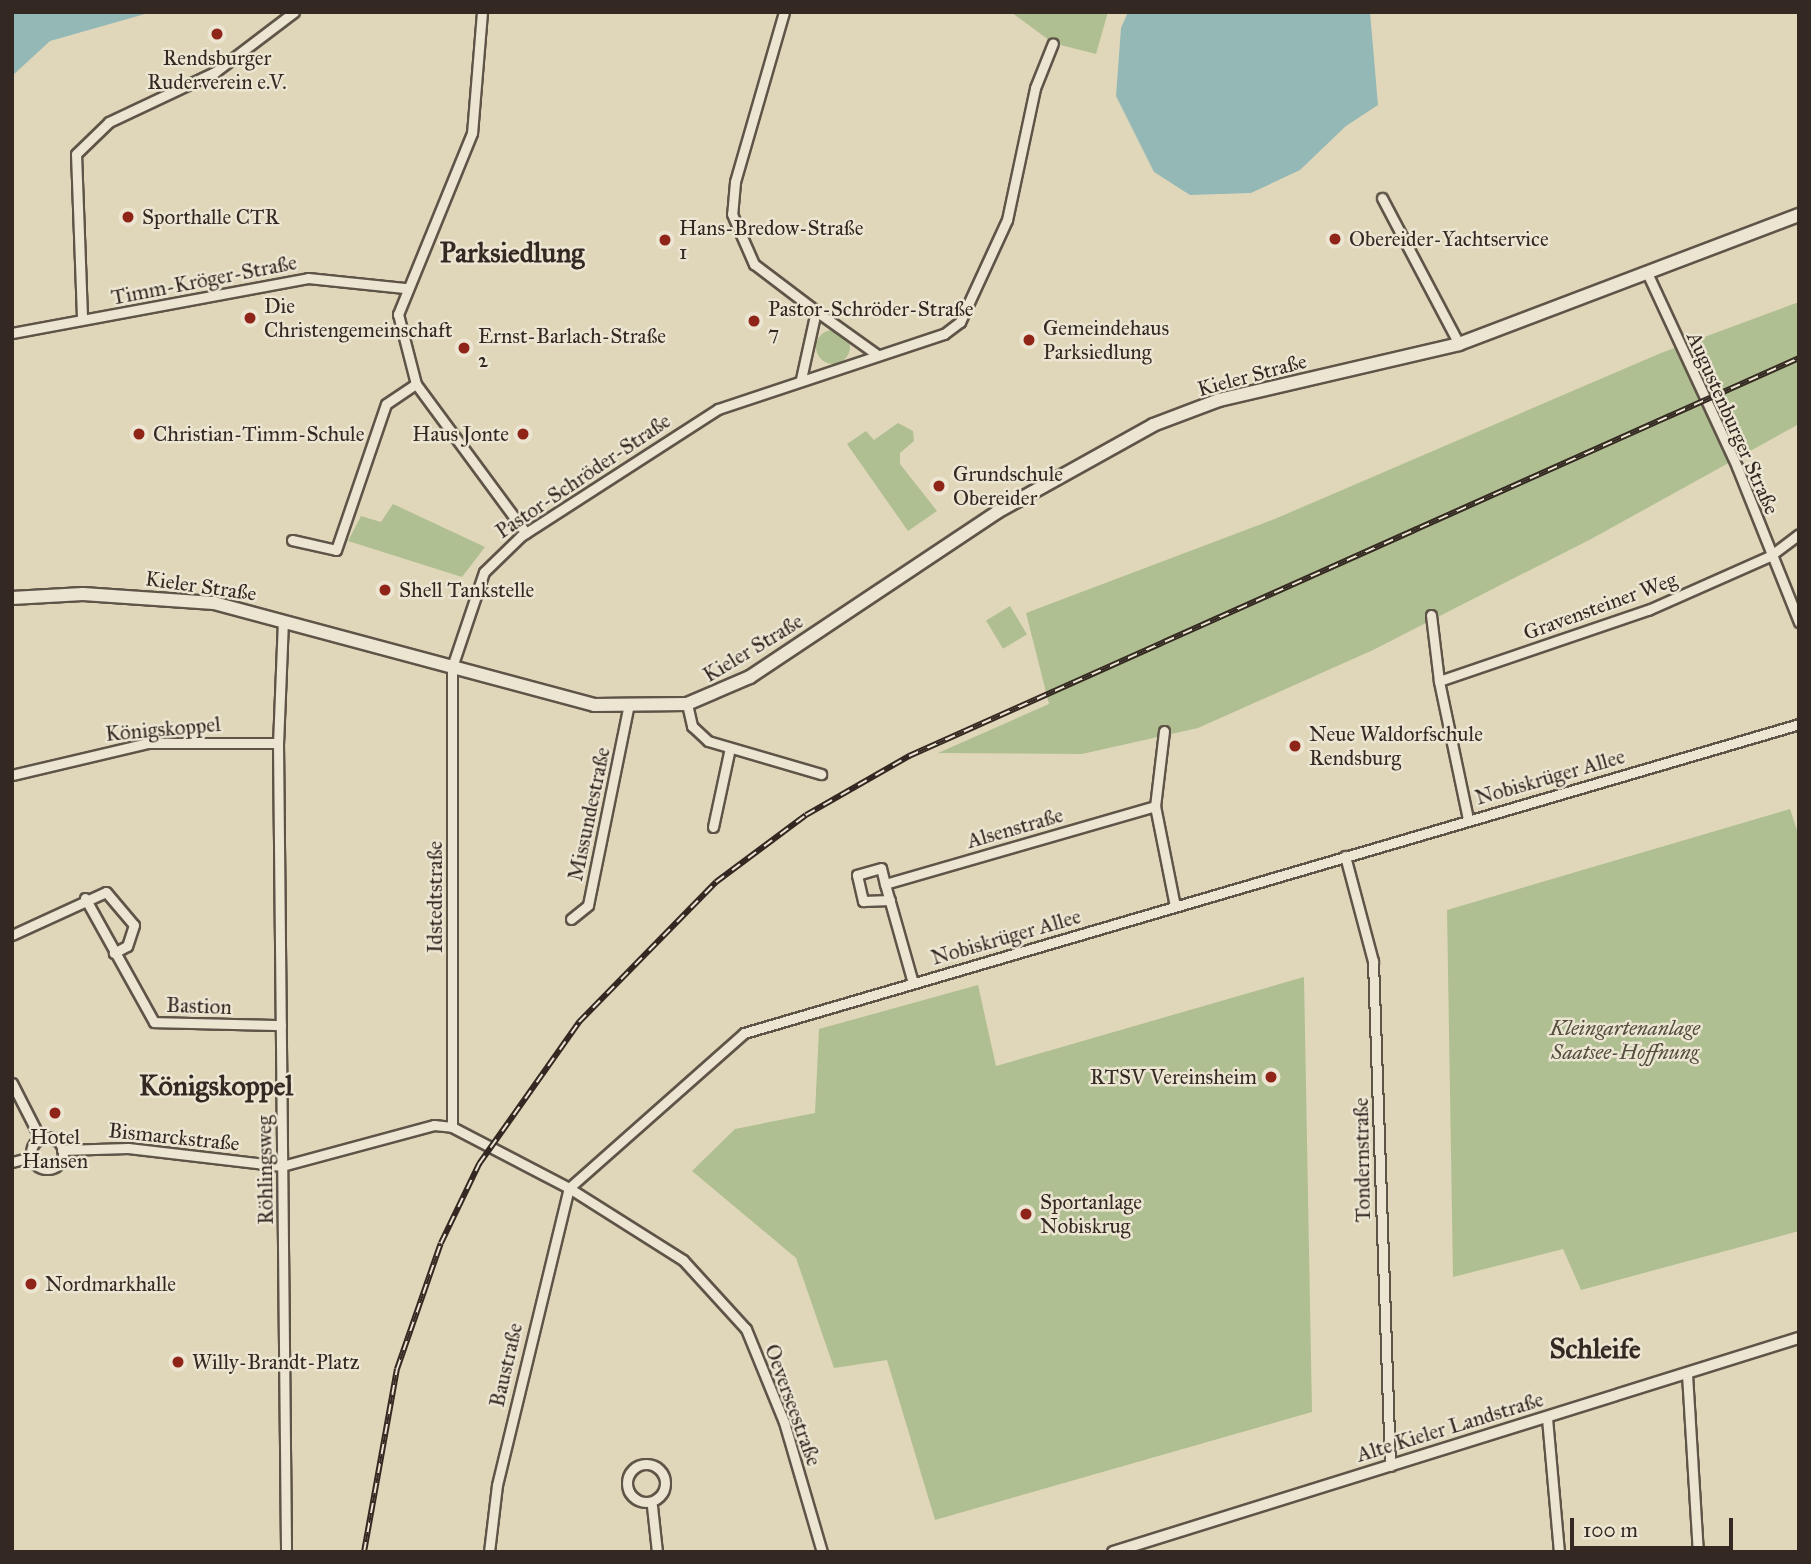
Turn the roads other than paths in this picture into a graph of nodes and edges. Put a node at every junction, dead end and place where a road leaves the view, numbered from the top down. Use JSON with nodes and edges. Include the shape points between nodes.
{"nodes":[{"id":1,"x":294,"y":12,"type":"edge"},
{"id":2,"x":482,"y":12,"type":"edge"},
{"id":3,"x":784,"y":12,"type":"edge"},
{"id":4,"x":1053,"y":43,"type":"dead end"},
{"id":5,"x":1382,"y":198,"type":"dead end"},
{"id":6,"x":1799,"y":215,"type":"edge"},
{"id":7,"x":1649,"y":277,"type":"junction"},
{"id":8,"x":404,"y":288,"type":"junction"},
{"id":9,"x":816,"y":311,"type":"junction"},
{"id":10,"x":82,"y":317,"type":"junction"},
{"id":11,"x":12,"y":333,"type":"edge"},
{"id":12,"x":1459,"y":344,"type":"junction"},
{"id":13,"x":876,"y":354,"type":"junction"},
{"id":14,"x":801,"y":379,"type":"junction"},
{"id":15,"x":416,"y":384,"type":"junction"},
{"id":16,"x":526,"y":533,"type":"junction"},
{"id":17,"x":1799,"y":534,"type":"edge"},
{"id":18,"x":292,"y":540,"type":"dead end"},
{"id":19,"x":1770,"y":556,"type":"junction"},
{"id":20,"x":12,"y":598,"type":"edge"},
{"id":21,"x":1431,"y":615,"type":"dead end"},
{"id":22,"x":283,"y":620,"type":"junction"},
{"id":23,"x":1799,"y":622,"type":"edge"},
{"id":24,"x":452,"y":667,"type":"junction"},
{"id":25,"x":1439,"y":681,"type":"junction"},
{"id":26,"x":687,"y":704,"type":"junction"},
{"id":27,"x":628,"y":708,"type":"junction"},
{"id":28,"x":1799,"y":724,"type":"edge"},
{"id":29,"x":1164,"y":731,"type":"dead end"},
{"id":30,"x":278,"y":743,"type":"junction"},
{"id":31,"x":730,"y":748,"type":"junction"},
{"id":32,"x":821,"y":774,"type":"dead end"},
{"id":33,"x":12,"y":775,"type":"edge"},
{"id":34,"x":1155,"y":806,"type":"junction"},
{"id":35,"x":1468,"y":819,"type":"junction"},
{"id":36,"x":713,"y":827,"type":"dead end"},
{"id":37,"x":1345,"y":856,"type":"junction"},
{"id":38,"x":885,"y":884,"type":"junction"},
{"id":39,"x":85,"y":898,"type":"junction"},
{"id":40,"x":890,"y":900,"type":"junction"},
{"id":41,"x":1175,"y":906,"type":"junction"},
{"id":42,"x":571,"y":919,"type":"dead end"},
{"id":43,"x":12,"y":935,"type":"edge"},
{"id":44,"x":114,"y":953,"type":"junction"},
{"id":45,"x":913,"y":983,"type":"junction"},
{"id":46,"x":281,"y":1025,"type":"junction"},
{"id":47,"x":12,"y":1083,"type":"edge"},
{"id":48,"x":452,"y":1127,"type":"junction"},
{"id":49,"x":40,"y":1138,"type":"junction"},
{"id":50,"x":62,"y":1150,"type":"junction"},
{"id":51,"x":32,"y":1157,"type":"junction"},
{"id":52,"x":12,"y":1162,"type":"edge"},
{"id":53,"x":282,"y":1166,"type":"junction"},
{"id":54,"x":569,"y":1188,"type":"junction"},
{"id":55,"x":1799,"y":1338,"type":"edge"},
{"id":56,"x":1687,"y":1374,"type":"junction"},
{"id":57,"x":1546,"y":1418,"type":"junction"},
{"id":58,"x":1390,"y":1466,"type":"junction"},
{"id":59,"x":652,"y":1506,"type":"junction"},
{"id":60,"x":286,"y":1552,"type":"edge"},
{"id":61,"x":489,"y":1552,"type":"edge"},
{"id":62,"x":657,"y":1552,"type":"edge"},
{"id":63,"x":822,"y":1552,"type":"edge"},
{"id":64,"x":1113,"y":1552,"type":"edge"},
{"id":65,"x":1559,"y":1552,"type":"edge"},
{"id":66,"x":1698,"y":1552,"type":"edge"}],
"edges":[{"from":1,"to":10,"type":"street","via":[[215,72],[109,122],[76,154]]},
{"from":2,"to":8,"type":"street","via":[[472,133]]},
{"from":3,"to":9,"type":"street","via":[[735,182],[732,214],[754,264]]},
{"from":4,"to":13,"type":"street","name":"Pastor-Schröder-Straße","via":[[1035,88],[1007,220],[966,313],[944,334]]},
{"from":5,"to":12,"type":"street"},
{"from":6,"to":7,"type":"main road","name":"Kieler Straße"},
{"from":7,"to":12,"type":"main road","name":"Kieler Straße"},
{"from":7,"to":19,"type":"street","name":"Augustenburger Straße","via":[[1737,467]]},
{"from":8,"to":10,"type":"street","name":"Timm-Kröger-Straße","via":[[309,278],[125,317]]},
{"from":8,"to":15,"type":"street","via":[[401,342]]},
{"from":9,"to":13,"type":"street"},
{"from":9,"to":14,"type":"street"},
{"from":10,"to":11,"type":"street","name":"Timm-Kröger-Straße"},
{"from":12,"to":26,"type":"main road","name":"Kieler Straße","via":[[1219,400],[1153,425],[997,512],[750,677]]},
{"from":13,"to":14,"type":"street","name":"Pastor-Schröder-Straße"},
{"from":14,"to":16,"type":"street","name":"Pastor-Schröder-Straße","via":[[718,409]]},
{"from":15,"to":16,"type":"street"},
{"from":15,"to":18,"type":"street","via":[[386,404],[336,550]]},
{"from":16,"to":24,"type":"street","name":"Pastor-Schröder-Straße","via":[[484,572]]},
{"from":17,"to":19,"type":"street","name":"Gravensteiner Weg"},
{"from":19,"to":23,"type":"street","name":"Augustenburger Straße"},
{"from":19,"to":25,"type":"street","name":"Gravensteiner Weg","via":[[1648,610]]},
{"from":20,"to":22,"type":"main road","name":"Kieler Straße","via":[[170,598]]},
{"from":21,"to":25,"type":"street"},
{"from":22,"to":24,"type":"main road","name":"Kieler Straße"},
{"from":22,"to":30,"type":"street","name":"Röhlingsweg"},
{"from":24,"to":27,"type":"main road","name":"Kieler Straße","via":[[559,697]]},
{"from":24,"to":48,"type":"street","name":"Idstedtstraße"},
{"from":25,"to":35,"type":"street"},
{"from":26,"to":27,"type":"main road","name":"Kieler Straße"},
{"from":26,"to":31,"type":"street","via":[[698,736]]},
{"from":27,"to":42,"type":"street","name":"Missundestraße","via":[[588,905]]},
{"from":28,"to":35,"type":"street","name":"Nobiskrüger Allee"},
{"from":29,"to":34,"type":"street"},
{"from":30,"to":33,"type":"street","name":"Königskoppel","via":[[147,743]]},
{"from":30,"to":46,"type":"street","name":"Röhlingsweg"},
{"from":31,"to":32,"type":"street"},
{"from":31,"to":36,"type":"street"},
{"from":34,"to":38,"type":"street","name":"Alsenstraße"},
{"from":34,"to":41,"type":"street"},
{"from":35,"to":37,"type":"street","name":"Nobiskrüger Allee"},
{"from":37,"to":41,"type":"street","name":"Nobiskrüger Allee"},
{"from":37,"to":58,"type":"street","name":"Tondernstraße","via":[[1373,961]]},
{"from":38,"to":40,"type":"street"},
{"from":38,"to":40,"type":"street","via":[[881,868],[857,875],[863,901]]},
{"from":39,"to":43,"type":"street"},
{"from":39,"to":44,"type":"street","name":"Bastion"},
{"from":39,"to":44,"type":"street","via":[[106,892],[129,912],[133,937]]},
{"from":40,"to":45,"type":"street"},
{"from":41,"to":45,"type":"street","name":"Nobiskrüger Allee"},
{"from":44,"to":46,"type":"street","name":"Bastion","via":[[155,1022]]},
{"from":45,"to":54,"type":"street","name":"Nobiskrüger Allee","via":[[744,1033]]},
{"from":46,"to":53,"type":"street","name":"Röhlingsweg"},
{"from":47,"to":49,"type":"street"},
{"from":48,"to":53,"type":"street","via":[[413,1128]]},
{"from":48,"to":54,"type":"street"},
{"from":49,"to":50,"type":"street","via":[[55,1139]]},
{"from":49,"to":51,"type":"street"},
{"from":50,"to":51,"type":"street","via":[[50,1168]]},
{"from":50,"to":53,"type":"street","name":"Bismarckstraße","via":[[128,1148]]},
{"from":51,"to":52,"type":"street"},
{"from":53,"to":60,"type":"street","name":"Röhlingsweg"},
{"from":54,"to":61,"type":"street","name":"Baustraße","via":[[497,1485]]},
{"from":54,"to":63,"type":"street","name":"Oeverseestraße","via":[[683,1260],[746,1329],[784,1422]]},
{"from":55,"to":56,"type":"street","name":"Alte Kieler Landstraße"},
{"from":56,"to":57,"type":"street","name":"Alte Kieler Landstraße"},
{"from":56,"to":66,"type":"street"},
{"from":57,"to":58,"type":"street","name":"Alte Kieler Landstraße"},
{"from":57,"to":65,"type":"street"},
{"from":58,"to":64,"type":"street","name":"Alte Kieler Landstraße"},
{"from":59,"to":59,"type":"street","via":[[663,1492],[658,1466],[650,1461],[632,1466],[634,1499]]},
{"from":59,"to":62,"type":"street"}]}
